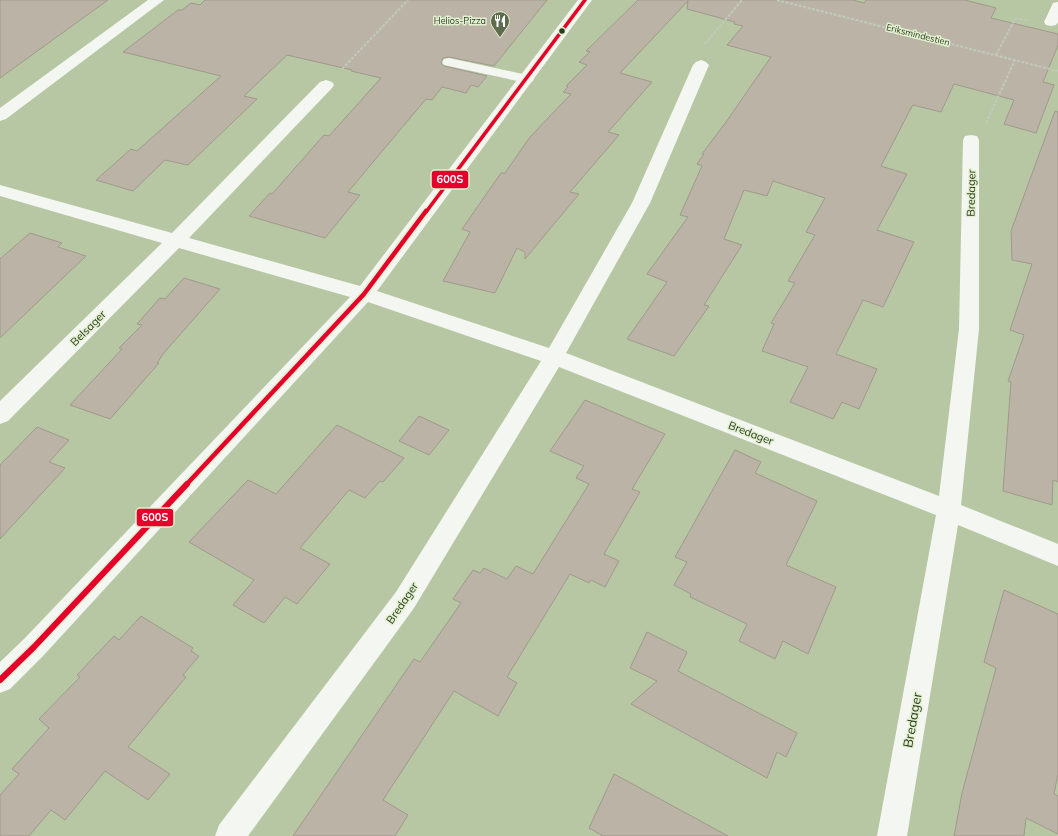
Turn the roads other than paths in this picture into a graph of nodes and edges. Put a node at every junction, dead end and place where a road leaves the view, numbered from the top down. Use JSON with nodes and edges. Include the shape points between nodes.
{"nodes":[{"id":1,"x":157,"y":0,"type":"edge"},
{"id":2,"x":586,"y":0,"type":"edge"},
{"id":3,"x":1058,"y":6,"type":"edge"},
{"id":4,"x":1051,"y":22,"type":"road end"},
{"id":5,"x":449,"y":62,"type":"dead end"},
{"id":6,"x":701,"y":65,"type":"road end"},
{"id":7,"x":527,"y":79,"type":"junction"},
{"id":8,"x":326,"y":85,"type":"road end"},
{"id":9,"x":0,"y":116,"type":"edge"},
{"id":10,"x":971,"y":140,"type":"road end"},
{"id":11,"x":0,"y":190,"type":"edge"},
{"id":12,"x":175,"y":241,"type":"junction"},
{"id":13,"x":364,"y":294,"type":"junction"},
{"id":14,"x":554,"y":357,"type":"junction"},
{"id":15,"x":0,"y":415,"type":"edge"},
{"id":16,"x":948,"y":510,"type":"junction"},
{"id":17,"x":1058,"y":554,"type":"edge"},
{"id":18,"x":0,"y":680,"type":"edge"},
{"id":19,"x":230,"y":836,"type":"edge"},
{"id":20,"x":892,"y":836,"type":"edge"}],
"edges":[{"from":1,"to":9,"type":"street"},
{"from":2,"to":7,"type":"street"},
{"from":3,"to":4,"type":"street"},
{"from":5,"to":7,"type":"lane"},
{"from":6,"to":14,"type":"street","name":"Bredager","via":[[641,203]]},
{"from":7,"to":13,"type":"street"},
{"from":8,"to":12,"type":"street","name":"Belsager"},
{"from":10,"to":16,"type":"street","name":"Bredager","via":[[969,329]]},
{"from":11,"to":12,"type":"street"},
{"from":12,"to":13,"type":"street"},
{"from":12,"to":15,"type":"street","name":"Belsager"},
{"from":13,"to":14,"type":"street","name":"Bredager"},
{"from":13,"to":18,"type":"street","via":[[34,647]]},
{"from":14,"to":16,"type":"street","name":"Bredager"},
{"from":14,"to":19,"type":"street","name":"Bredager","via":[[405,600]]},
{"from":16,"to":17,"type":"street","name":"Bredager"},
{"from":16,"to":20,"type":"street","name":"Bredager"}]}
